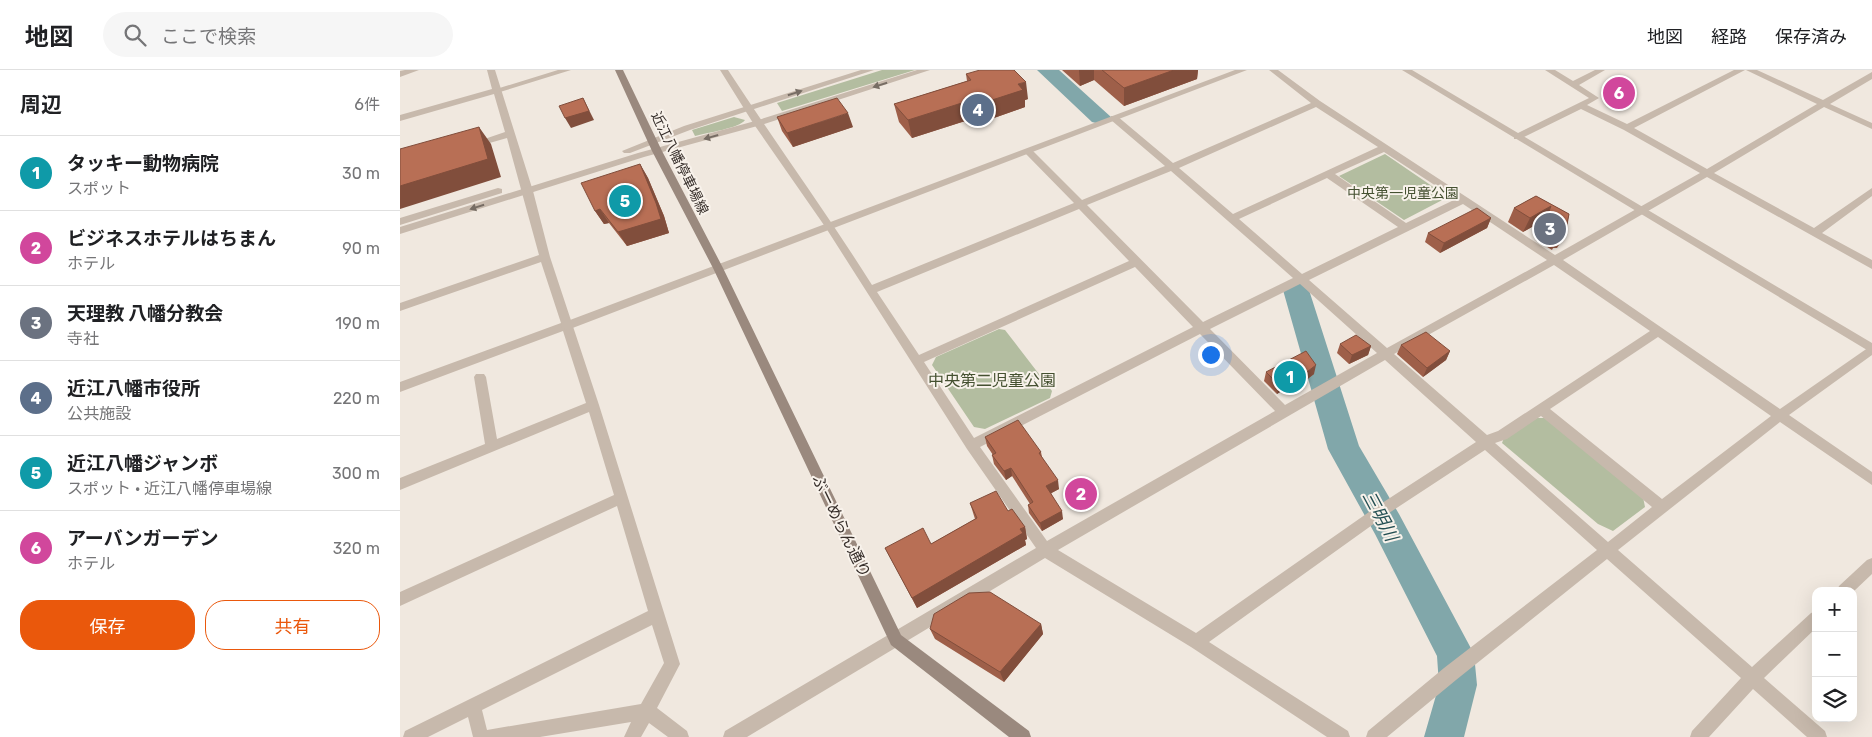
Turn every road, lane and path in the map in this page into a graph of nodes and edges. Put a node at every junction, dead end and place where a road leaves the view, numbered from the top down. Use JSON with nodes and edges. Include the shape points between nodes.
{"nodes":[{"id":1,"x":415,"y":70,"type":"edge"},
{"id":2,"x":491,"y":70,"type":"edge"},
{"id":3,"x":567,"y":70,"type":"edge"},
{"id":4,"x":619,"y":70,"type":"edge"},
{"id":5,"x":724,"y":70,"type":"edge"},
{"id":6,"x":870,"y":70,"type":"edge"},
{"id":7,"x":926,"y":70,"type":"edge"},
{"id":8,"x":1243,"y":70,"type":"edge"},
{"id":9,"x":1273,"y":70,"type":"edge"},
{"id":10,"x":1406,"y":70,"type":"edge"},
{"id":11,"x":1549,"y":70,"type":"edge"},
{"id":12,"x":1601,"y":70,"type":"edge"},
{"id":13,"x":1742,"y":70,"type":"edge"},
{"id":14,"x":1750,"y":70,"type":"edge"},
{"id":15,"x":400,"y":74,"type":"edge"},
{"id":16,"x":1872,"y":75,"type":"edge"},
{"id":17,"x":1574,"y":84,"type":"junction"},
{"id":18,"x":497,"y":90,"type":"junction"},
{"id":19,"x":1317,"y":103,"type":"junction"},
{"id":20,"x":1822,"y":104,"type":"junction"},
{"id":21,"x":1580,"y":105,"type":"junction"},
{"id":22,"x":749,"y":108,"type":"junction"},
{"id":23,"x":400,"y":118,"type":"edge"},
{"id":24,"x":1114,"y":118,"type":"junction"},
{"id":25,"x":758,"y":123,"type":"junction"},
{"id":26,"x":1872,"y":126,"type":"edge"},
{"id":27,"x":1627,"y":128,"type":"junction"},
{"id":28,"x":510,"y":134,"type":"junction"},
{"id":29,"x":1517,"y":137,"type":"junction"},
{"id":30,"x":655,"y":146,"type":"junction"},
{"id":31,"x":464,"y":148,"type":"edge"},
{"id":32,"x":1384,"y":148,"type":"junction"},
{"id":33,"x":1028,"y":151,"type":"junction"},
{"id":34,"x":1172,"y":167,"type":"junction"},
{"id":35,"x":1330,"y":174,"type":"junction"},
{"id":36,"x":1707,"y":174,"type":"junction"},
{"id":37,"x":526,"y":187,"type":"junction"},
{"id":38,"x":1872,"y":190,"type":"edge"},
{"id":39,"x":1464,"y":199,"type":"junction"},
{"id":40,"x":1081,"y":204,"type":"junction"},
{"id":41,"x":1641,"y":212,"type":"junction"},
{"id":42,"x":1232,"y":218,"type":"junction"},
{"id":43,"x":400,"y":222,"type":"edge"},
{"id":44,"x":830,"y":226,"type":"junction"},
{"id":45,"x":1406,"y":228,"type":"junction"},
{"id":46,"x":400,"y":231,"type":"edge"},
{"id":47,"x":1815,"y":233,"type":"junction"},
{"id":48,"x":545,"y":257,"type":"junction"},
{"id":49,"x":1556,"y":260,"type":"junction"},
{"id":50,"x":1136,"y":262,"type":"junction"},
{"id":51,"x":1872,"y":264,"type":"edge"},
{"id":52,"x":718,"y":268,"type":"junction"},
{"id":53,"x":1301,"y":279,"type":"junction"},
{"id":54,"x":870,"y":290,"type":"junction"},
{"id":55,"x":400,"y":307,"type":"edge"},
{"id":56,"x":566,"y":326,"type":"junction"},
{"id":57,"x":1201,"y":328,"type":"junction"},
{"id":58,"x":1659,"y":330,"type":"junction"},
{"id":59,"x":1872,"y":349,"type":"edge"},
{"id":60,"x":1385,"y":354,"type":"junction"},
{"id":61,"x":916,"y":361,"type":"junction"},
{"id":62,"x":480,"y":377,"type":"dead end"},
{"id":63,"x":400,"y":387,"type":"edge"},
{"id":64,"x":593,"y":406,"type":"junction"},
{"id":65,"x":1541,"y":409,"type":"junction"},
{"id":66,"x":1284,"y":412,"type":"junction"},
{"id":67,"x":1779,"y":416,"type":"junction"},
{"id":68,"x":1486,"y":443,"type":"junction"},
{"id":69,"x":972,"y":445,"type":"junction"},
{"id":70,"x":492,"y":447,"type":"junction"},
{"id":71,"x":1872,"y":479,"type":"edge"},
{"id":72,"x":400,"y":484,"type":"edge"},
{"id":73,"x":622,"y":498,"type":"junction"},
{"id":74,"x":1662,"y":508,"type":"junction"},
{"id":75,"x":1045,"y":550,"type":"junction"},
{"id":76,"x":1609,"y":550,"type":"junction"},
{"id":77,"x":1872,"y":565,"type":"edge"},
{"id":78,"x":1848,"y":587,"type":"edge"},
{"id":79,"x":400,"y":599,"type":"edge"},
{"id":80,"x":656,"y":615,"type":"junction"},
{"id":81,"x":1812,"y":622,"type":"edge"},
{"id":82,"x":896,"y":640,"type":"junction"},
{"id":83,"x":1196,"y":642,"type":"junction"},
{"id":84,"x":1752,"y":678,"type":"junction"},
{"id":85,"x":473,"y":706,"type":"junction"},
{"id":86,"x":646,"y":711,"type":"junction"},
{"id":87,"x":411,"y":737,"type":"edge"},
{"id":88,"x":481,"y":737,"type":"edge"},
{"id":89,"x":490,"y":737,"type":"edge"},
{"id":90,"x":632,"y":737,"type":"edge"},
{"id":91,"x":681,"y":737,"type":"edge"},
{"id":92,"x":731,"y":737,"type":"edge"},
{"id":93,"x":1023,"y":737,"type":"edge"},
{"id":94,"x":1342,"y":737,"type":"edge"},
{"id":95,"x":1374,"y":737,"type":"edge"},
{"id":96,"x":1698,"y":737,"type":"edge"},
{"id":97,"x":1819,"y":737,"type":"edge"}],
"edges":[{"from":1,"to":15,"type":"street"},
{"from":2,"to":18,"type":"street"},
{"from":3,"to":18,"type":"street"},
{"from":4,"to":30,"type":"main road","name":"近江八幡停車場線"},
{"from":5,"to":22,"type":"street"},
{"from":22,"to":6,"type":"street","one_way":true},
{"from":7,"to":25,"type":"street","one_way":true},
{"from":8,"to":24,"type":"street"},
{"from":9,"to":19,"type":"street"},
{"from":10,"to":29,"type":"street"},
{"from":11,"to":17,"type":"street"},
{"from":12,"to":17,"type":"street"},
{"from":13,"to":27,"type":"street"},
{"from":14,"to":20,"type":"street"},
{"from":16,"to":20,"type":"street"},
{"from":17,"to":21,"type":"street","via":[[1595,98]]},
{"from":18,"to":23,"type":"street"},
{"from":18,"to":28,"type":"street"},
{"from":19,"to":32,"type":"street"},
{"from":19,"to":34,"type":"street"},
{"from":20,"to":26,"type":"street"},
{"from":20,"to":36,"type":"street"},
{"from":21,"to":27,"type":"street"},
{"from":21,"to":29,"type":"street"},
{"from":22,"to":25,"type":"street"},
{"from":22,"to":30,"type":"street"},
{"from":24,"to":33,"type":"street"},
{"from":24,"to":34,"type":"street"},
{"from":25,"to":30,"type":"street","one_way":true},
{"from":25,"to":44,"type":"street"},
{"from":27,"to":36,"type":"street"},
{"from":28,"to":31,"type":"street"},
{"from":28,"to":37,"type":"street"},
{"from":29,"to":41,"type":"street"},
{"from":30,"to":37,"type":"street"},
{"from":30,"to":52,"type":"main road","name":"近江八幡停車場線"},
{"from":32,"to":35,"type":"street"},
{"from":32,"to":39,"type":"street"},
{"from":33,"to":40,"type":"street"},
{"from":33,"to":44,"type":"street"},
{"from":34,"to":40,"type":"street"},
{"from":34,"to":42,"type":"street"},
{"from":35,"to":42,"type":"street"},
{"from":35,"to":45,"type":"street"},
{"from":36,"to":41,"type":"street"},
{"from":36,"to":47,"type":"street"},
{"from":37,"to":43,"type":"street"},
{"from":37,"to":46,"type":"street","one_way":true},
{"from":37,"to":48,"type":"street"},
{"from":38,"to":47,"type":"street"},
{"from":39,"to":45,"type":"street"},
{"from":39,"to":49,"type":"street"},
{"from":40,"to":50,"type":"street"},
{"from":40,"to":54,"type":"street"},
{"from":41,"to":49,"type":"street"},
{"from":41,"to":59,"type":"street"},
{"from":42,"to":53,"type":"street"},
{"from":44,"to":52,"type":"street"},
{"from":44,"to":54,"type":"street"},
{"from":45,"to":53,"type":"street"},
{"from":47,"to":51,"type":"street"},
{"from":48,"to":55,"type":"street"},
{"from":48,"to":56,"type":"street"},
{"from":49,"to":58,"type":"street"},
{"from":49,"to":60,"type":"street"},
{"from":50,"to":57,"type":"street"},
{"from":50,"to":61,"type":"street"},
{"from":52,"to":56,"type":"street"},
{"from":52,"to":82,"type":"main road","name":"ぶーめらん通り"},
{"from":53,"to":57,"type":"street"},
{"from":53,"to":60,"type":"street"},
{"from":54,"to":61,"type":"street"},
{"from":56,"to":63,"type":"street"},
{"from":56,"to":64,"type":"street"},
{"from":57,"to":66,"type":"street"},
{"from":57,"to":69,"type":"street"},
{"from":58,"to":65,"type":"street"},
{"from":58,"to":67,"type":"street"},
{"from":59,"to":67,"type":"street"},
{"from":60,"to":66,"type":"street"},
{"from":60,"to":68,"type":"street"},
{"from":61,"to":69,"type":"street"},
{"from":62,"to":70,"type":"street"},
{"from":64,"to":70,"type":"street"},
{"from":64,"to":73,"type":"street"},
{"from":65,"to":68,"type":"street"},
{"from":65,"to":74,"type":"street"},
{"from":66,"to":75,"type":"street"},
{"from":67,"to":71,"type":"street"},
{"from":67,"to":74,"type":"street"},
{"from":68,"to":76,"type":"street"},
{"from":68,"to":83,"type":"street","via":[[1379,513]]},
{"from":69,"to":75,"type":"street"},
{"from":70,"to":72,"type":"street"},
{"from":73,"to":79,"type":"street"},
{"from":73,"to":80,"type":"street"},
{"from":74,"to":76,"type":"street"},
{"from":75,"to":82,"type":"street"},
{"from":75,"to":83,"type":"street"},
{"from":76,"to":84,"type":"street"},
{"from":76,"to":95,"type":"street"},
{"from":77,"to":78,"type":"street"},
{"from":80,"to":85,"type":"street"},
{"from":80,"to":86,"type":"street","via":[[672,664]]},
{"from":81,"to":84,"type":"street"},
{"from":82,"to":92,"type":"street"},
{"from":82,"to":93,"type":"main road","name":"ぶーめらん通り"},
{"from":83,"to":94,"type":"street"},
{"from":84,"to":96,"type":"street"},
{"from":84,"to":97,"type":"street"},
{"from":85,"to":87,"type":"street"},
{"from":85,"to":88,"type":"street"},
{"from":86,"to":89,"type":"street"},
{"from":86,"to":90,"type":"street"},
{"from":86,"to":91,"type":"street"}]}
